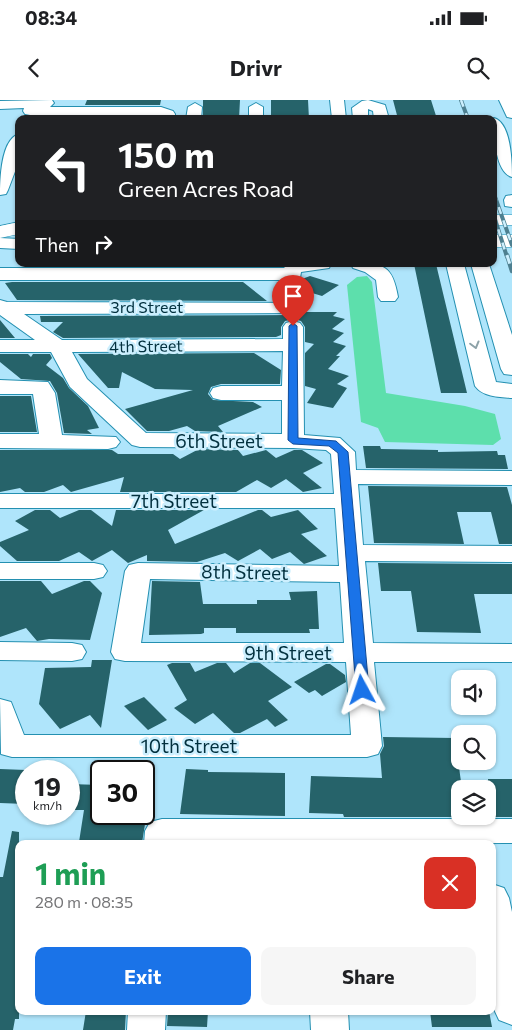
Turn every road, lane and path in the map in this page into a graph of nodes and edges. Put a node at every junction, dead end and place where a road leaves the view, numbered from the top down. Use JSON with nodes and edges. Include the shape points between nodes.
{"nodes":[{"id":1,"x":66,"y":100,"type":"edge"},
{"id":2,"x":366,"y":102,"type":"edge"},
{"id":3,"x":0,"y":105,"type":"edge"},
{"id":4,"x":29,"y":111,"type":"edge"},
{"id":5,"x":168,"y":115,"type":"edge"},
{"id":6,"x":360,"y":115,"type":"edge"},
{"id":7,"x":381,"y":115,"type":"edge"},
{"id":8,"x":497,"y":131,"type":"edge"},
{"id":9,"x":15,"y":154,"type":"edge"},
{"id":10,"x":511,"y":166,"type":"edge"},
{"id":11,"x":9,"y":177,"type":"edge"},
{"id":12,"x":497,"y":220,"type":"edge"},
{"id":13,"x":512,"y":220,"type":"edge"},
{"id":14,"x":0,"y":224,"type":"edge"},
{"id":15,"x":15,"y":226,"type":"edge"},
{"id":16,"x":15,"y":227,"type":"edge"},
{"id":17,"x":0,"y":233,"type":"edge"},
{"id":18,"x":15,"y":234,"type":"edge"},
{"id":19,"x":497,"y":241,"type":"edge"},
{"id":20,"x":512,"y":241,"type":"edge"},
{"id":21,"x":0,"y":243,"type":"edge"},
{"id":22,"x":15,"y":244,"type":"edge"},
{"id":23,"x":369,"y":267,"type":"edge"},
{"id":24,"x":455,"y":267,"type":"edge"},
{"id":25,"x":481,"y":267,"type":"edge"},
{"id":26,"x":293,"y":269,"type":"edge"},
{"id":27,"x":0,"y":274,"type":"edge"},
{"id":28,"x":388,"y":298,"type":"dead end"},
{"id":29,"x":0,"y":307,"type":"edge"},
{"id":30,"x":293,"y":307,"type":"junction"},
{"id":31,"x":465,"y":308,"type":"junction"},
{"id":32,"x":494,"y":308,"type":"junction"},
{"id":33,"x":293,"y":344,"type":"junction"},
{"id":34,"x":0,"y":346,"type":"edge"},
{"id":35,"x":59,"y":347,"type":"junction"},
{"id":36,"x":512,"y":369,"type":"edge"},
{"id":37,"x":0,"y":387,"type":"edge"},
{"id":38,"x":512,"y":390,"type":"edge"},
{"id":39,"x":221,"y":393,"type":"dead end"},
{"id":40,"x":292,"y":393,"type":"junction"},
{"id":41,"x":51,"y":440,"type":"junction"},
{"id":42,"x":293,"y":440,"type":"junction"},
{"id":43,"x":0,"y":441,"type":"edge"},
{"id":44,"x":108,"y":442,"type":"dead end"},
{"id":45,"x":512,"y":478,"type":"edge"},
{"id":46,"x":346,"y":489,"type":"junction"},
{"id":47,"x":0,"y":501,"type":"edge"},
{"id":48,"x":512,"y":554,"type":"edge"},
{"id":49,"x":351,"y":564,"type":"junction"},
{"id":50,"x":0,"y":571,"type":"edge"},
{"id":51,"x":94,"y":571,"type":"dead end"},
{"id":52,"x":0,"y":652,"type":"edge"},
{"id":53,"x":72,"y":652,"type":"dead end"},
{"id":54,"x":125,"y":652,"type":"joint"},
{"id":55,"x":359,"y":653,"type":"junction"},
{"id":56,"x":512,"y":653,"type":"edge"},
{"id":57,"x":0,"y":709,"type":"edge"},
{"id":58,"x":367,"y":746,"type":"joint"},
{"id":59,"x":492,"y":835,"type":"edge"},
{"id":60,"x":320,"y":837,"type":"edge"},
{"id":61,"x":161,"y":840,"type":"edge"},
{"id":62,"x":496,"y":920,"type":"edge"},
{"id":63,"x":512,"y":1009,"type":"edge"},
{"id":64,"x":147,"y":1015,"type":"edge"},
{"id":65,"x":329,"y":1015,"type":"edge"},
{"id":66,"x":146,"y":1030,"type":"edge"},
{"id":67,"x":330,"y":1030,"type":"edge"}],
"edges":[{"from":1,"to":4,"type":"street"},
{"from":2,"to":6,"type":"street","via":[[359,108]]},
{"from":2,"to":7,"type":"street","via":[[380,108]]},
{"from":3,"to":4,"type":"street"},
{"from":4,"to":5,"type":"street","via":[[161,111]]},
{"from":8,"to":10,"type":"street"},
{"from":9,"to":11,"type":"street"},
{"from":12,"to":13,"type":"main road"},
{"from":14,"to":15,"type":"main road"},
{"from":16,"to":17,"type":"main road"},
{"from":17,"to":18,"type":"main road"},
{"from":19,"to":20,"type":"main road"},
{"from":21,"to":22,"type":"street"},
{"from":23,"to":28,"type":"street","via":[[385,278]]},
{"from":24,"to":31,"type":"street"},
{"from":25,"to":32,"type":"street"},
{"from":26,"to":27,"type":"street"},
{"from":26,"to":30,"type":"street"},
{"from":29,"to":30,"type":"street","name":"3rd Street"},
{"from":29,"to":35,"type":"street"},
{"from":30,"to":33,"type":"street"},
{"from":31,"to":32,"type":"street"},
{"from":31,"to":38,"type":"street","one_way":true,"via":[[486,386],[495,390]]},
{"from":32,"to":36,"type":"street"},
{"from":33,"to":35,"type":"street","name":"4th Street"},
{"from":33,"to":40,"type":"street"},
{"from":34,"to":35,"type":"street","name":"4th Street"},
{"from":35,"to":42,"type":"street","name":"6th Street","via":[[78,382],[136,438],[145,441]]},
{"from":37,"to":41,"type":"street","via":[[40,387],[44,393]]},
{"from":39,"to":40,"type":"street"},
{"from":40,"to":42,"type":"street"},
{"from":41,"to":43,"type":"street"},
{"from":41,"to":44,"type":"street"},
{"from":42,"to":46,"type":"street","name":"6th Street","via":[[332,443],[343,452]]},
{"from":45,"to":46,"type":"street","name":"7th Street"},
{"from":46,"to":47,"type":"street","name":"7th Street"},
{"from":46,"to":49,"type":"street","name":"6th Street"},
{"from":48,"to":49,"type":"street","name":"8th Street"},
{"from":49,"to":54,"type":"street","name":"8th Street","via":[[138,571]]},
{"from":49,"to":55,"type":"street","name":"6th Street"},
{"from":50,"to":51,"type":"street"},
{"from":52,"to":53,"type":"street"},
{"from":54,"to":55,"type":"street","name":"9th Street"},
{"from":55,"to":56,"type":"street","name":"9th Street"},
{"from":55,"to":58,"type":"street","name":"6th Street"},
{"from":57,"to":58,"type":"street","name":"10th Street","via":[[12,746]]},
{"from":59,"to":60,"type":"street"},
{"from":60,"to":61,"type":"street","via":[[162,831]]},
{"from":62,"to":63,"type":"street"},
{"from":64,"to":66,"type":"street"},
{"from":65,"to":67,"type":"street"}]}
